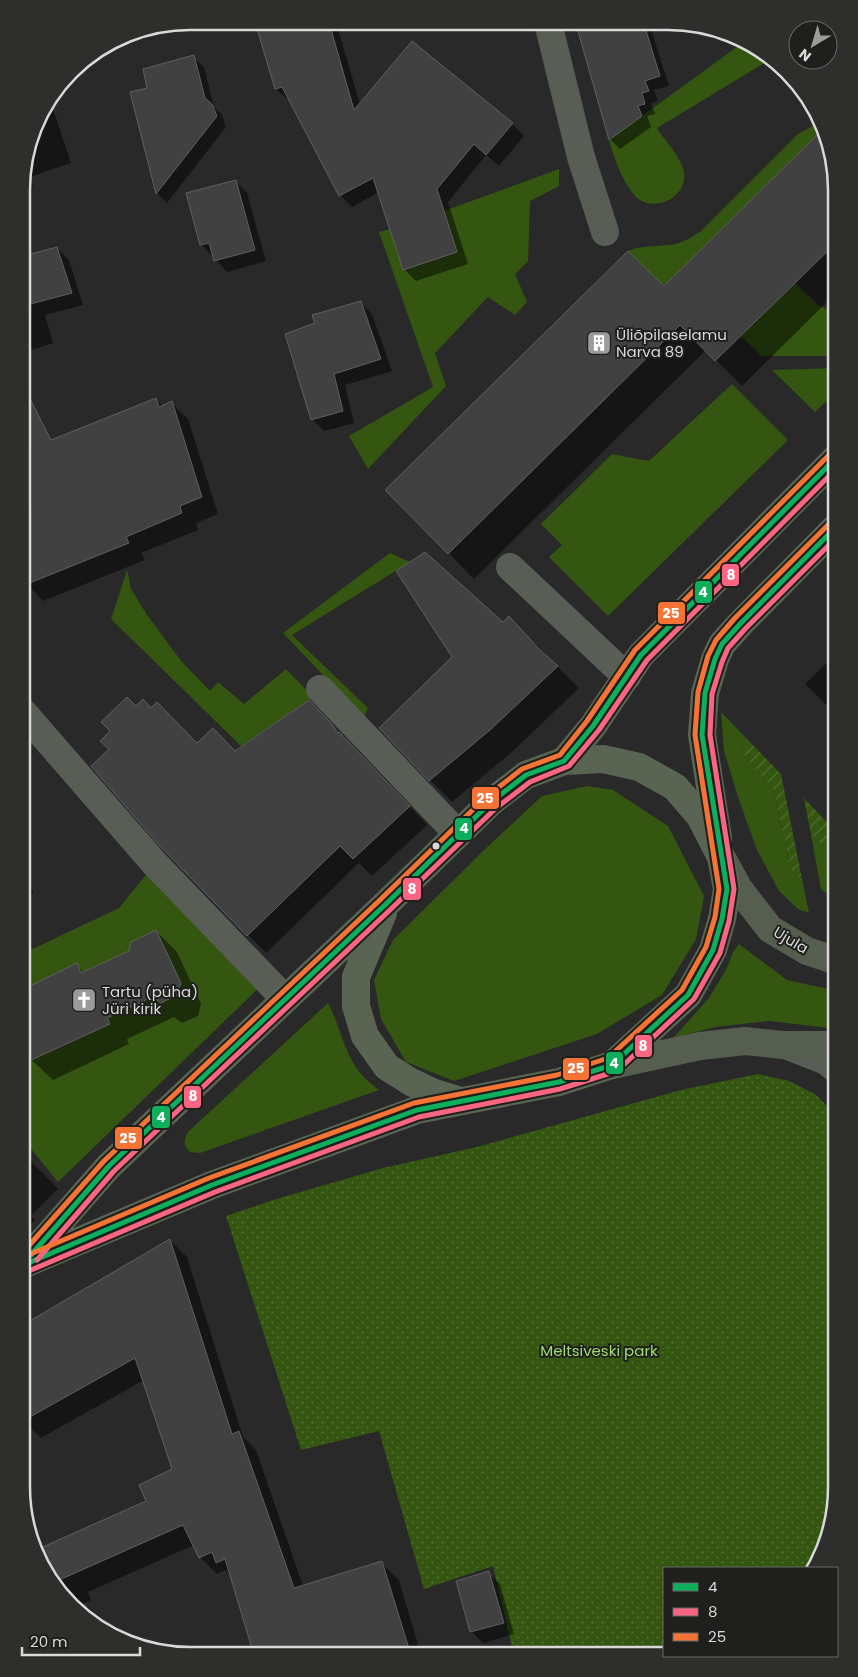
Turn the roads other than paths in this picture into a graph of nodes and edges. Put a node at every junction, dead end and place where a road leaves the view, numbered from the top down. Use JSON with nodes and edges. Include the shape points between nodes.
{"nodes":[{"id":1,"x":549,"y":30,"type":"edge"},
{"id":2,"x":605,"y":232,"type":"dead end"},
{"id":3,"x":828,"y":466,"type":"edge"},
{"id":4,"x":828,"y":535,"type":"edge"},
{"id":5,"x":510,"y":567,"type":"dead end"},
{"id":6,"x":627,"y":677,"type":"junction"},
{"id":7,"x":320,"y":689,"type":"dead end"},
{"id":8,"x":30,"y":720,"type":"edge"},
{"id":9,"x":564,"y":761,"type":"junction"},
{"id":10,"x":458,"y":834,"type":"junction"},
{"id":11,"x":721,"y":857,"type":"junction"},
{"id":12,"x":387,"y":903,"type":"junction"},
{"id":13,"x":828,"y":958,"type":"edge"},
{"id":14,"x":285,"y":999,"type":"junction"},
{"id":15,"x":784,"y":1045,"type":"junction"},
{"id":16,"x":828,"y":1045,"type":"edge"},
{"id":17,"x":828,"y":1063,"type":"edge"},
{"id":18,"x":612,"y":1065,"type":"junction"},
{"id":19,"x":464,"y":1102,"type":"junction"},
{"id":20,"x":30,"y":1257,"type":"edge"},
{"id":21,"x":30,"y":1263,"type":"edge"}],
"edges":[{"from":1,"to":2,"type":"street","via":[[581,157]]},
{"from":3,"to":6,"type":"highway","via":[[641,655]]},
{"from":4,"to":11,"type":"highway","via":[[722,644],[715,659],[705,693],[702,735]]},
{"from":5,"to":6,"type":"street"},
{"from":6,"to":9,"type":"highway"},
{"from":7,"to":10,"type":"street"},
{"from":8,"to":14,"type":"street","via":[[149,857]]},
{"from":9,"to":10,"type":"highway","via":[[526,776],[491,802]]},
{"from":9,"to":11,"type":"highway","via":[[603,759],[639,767],[675,787],[700,816]]},
{"from":10,"to":12,"type":"highway"},
{"from":11,"to":13,"type":"main road","name":"Ujula","via":[[739,889],[770,929],[807,951]]},
{"from":11,"to":18,"type":"highway","via":[[726,889],[713,950],[688,995]]},
{"from":12,"to":14,"type":"highway"},
{"from":12,"to":19,"type":"highway","via":[[356,977],[356,1006],[365,1036],[387,1066],[432,1092]]},
{"from":14,"to":20,"type":"highway","via":[[109,1166]]},
{"from":15,"to":16,"type":"main road"},
{"from":15,"to":17,"type":"street"},
{"from":15,"to":18,"type":"main road","via":[[745,1041],[709,1045]]},
{"from":18,"to":19,"type":"highway","via":[[559,1082]]},
{"from":19,"to":21,"type":"highway","via":[[417,1110],[212,1185]]}]}
